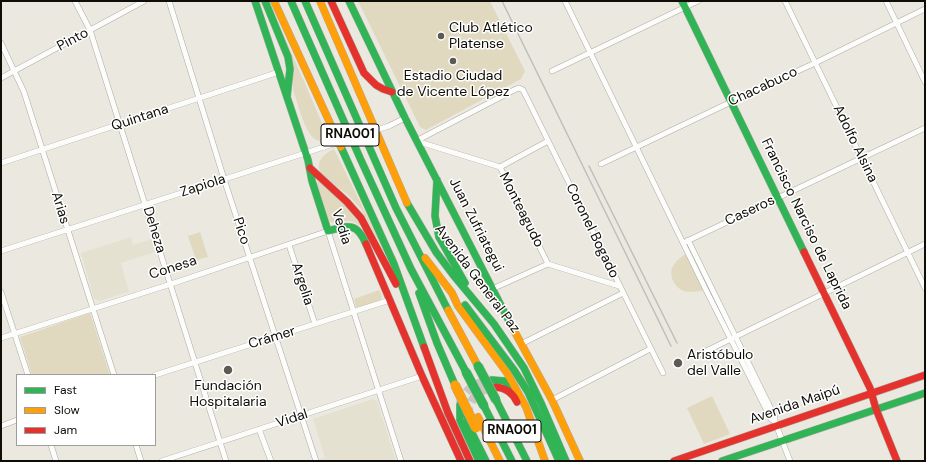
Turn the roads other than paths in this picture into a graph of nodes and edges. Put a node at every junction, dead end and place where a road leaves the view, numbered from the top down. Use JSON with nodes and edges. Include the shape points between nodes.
{"nodes":[{"id":1,"x":75,"y":1,"type":"edge"},
{"id":2,"x":144,"y":1,"type":"edge"},
{"id":3,"x":168,"y":1,"type":"edge"},
{"id":4,"x":255,"y":1,"type":"edge"},
{"id":5,"x":265,"y":1,"type":"edge"},
{"id":6,"x":274,"y":1,"type":"edge"},
{"id":7,"x":291,"y":1,"type":"edge"},
{"id":8,"x":305,"y":1,"type":"edge"},
{"id":9,"x":320,"y":1,"type":"edge"},
{"id":10,"x":331,"y":1,"type":"edge"},
{"id":11,"x":349,"y":1,"type":"edge"},
{"id":12,"x":565,"y":1,"type":"edge"},
{"id":13,"x":698,"y":1,"type":"edge"},
{"id":14,"x":785,"y":1,"type":"edge"},
{"id":15,"x":886,"y":1,"type":"edge"},
{"id":16,"x":684,"y":4,"type":"edge"},
{"id":17,"x":925,"y":9,"type":"edge"},
{"id":18,"x":897,"y":23,"type":"junction"},
{"id":19,"x":90,"y":30,"type":"junction"},
{"id":20,"x":1,"y":42,"type":"edge"},
{"id":21,"x":590,"y":53,"type":"junction"},
{"id":22,"x":816,"y":63,"type":"junction"},
{"id":23,"x":15,"y":71,"type":"junction"},
{"id":24,"x":552,"y":71,"type":"dead end"},
{"id":25,"x":279,"y":72,"type":"junction"},
{"id":26,"x":1,"y":78,"type":"edge"},
{"id":27,"x":925,"y":82,"type":"edge"},
{"id":28,"x":392,"y":92,"type":"junction"},
{"id":29,"x":287,"y":96,"type":"junction"},
{"id":30,"x":199,"y":99,"type":"junction"},
{"id":31,"x":731,"y":102,"type":"junction"},
{"id":32,"x":405,"y":118,"type":"junction"},
{"id":33,"x":120,"y":124,"type":"junction"},
{"id":34,"x":925,"y":128,"type":"edge"},
{"id":35,"x":416,"y":141,"type":"junction"},
{"id":36,"x":548,"y":141,"type":"junction"},
{"id":37,"x":637,"y":147,"type":"junction"},
{"id":38,"x":42,"y":150,"type":"junction"},
{"id":39,"x":306,"y":152,"type":"junction"},
{"id":40,"x":862,"y":158,"type":"junction"},
{"id":41,"x":1,"y":163,"type":"edge"},
{"id":42,"x":601,"y":164,"type":"dead end"},
{"id":43,"x":500,"y":167,"type":"junction"},
{"id":44,"x":310,"y":168,"type":"junction"},
{"id":45,"x":224,"y":179,"type":"junction"},
{"id":46,"x":437,"y":180,"type":"junction"},
{"id":47,"x":778,"y":198,"type":"junction"},
{"id":48,"x":146,"y":204,"type":"junction"},
{"id":49,"x":66,"y":230,"type":"junction"},
{"id":50,"x":328,"y":231,"type":"junction"},
{"id":51,"x":409,"y":235,"type":"junction"},
{"id":52,"x":686,"y":241,"type":"junction"},
{"id":53,"x":925,"y":244,"type":"edge"},
{"id":54,"x":289,"y":245,"type":"junction"},
{"id":55,"x":1,"y":251,"type":"edge"},
{"id":56,"x":908,"y":252,"type":"junction"},
{"id":57,"x":250,"y":257,"type":"junction"},
{"id":58,"x":548,"y":264,"type":"junction"},
{"id":59,"x":411,"y":269,"type":"junction"},
{"id":60,"x":171,"y":284,"type":"junction"},
{"id":61,"x":619,"y":286,"type":"junction"},
{"id":62,"x":925,"y":288,"type":"edge"},
{"id":63,"x":492,"y":289,"type":"junction"},
{"id":64,"x":1,"y":292,"type":"edge"},
{"id":65,"x":452,"y":293,"type":"junction"},
{"id":66,"x":623,"y":293,"type":"junction"},
{"id":67,"x":824,"y":293,"type":"junction"},
{"id":68,"x":390,"y":300,"type":"junction"},
{"id":69,"x":92,"y":309,"type":"junction"},
{"id":70,"x":353,"y":312,"type":"junction"},
{"id":71,"x":484,"y":312,"type":"junction"},
{"id":72,"x":314,"y":324,"type":"junction"},
{"id":73,"x":417,"y":327,"type":"junction"},
{"id":74,"x":14,"y":334,"type":"junction"},
{"id":75,"x":276,"y":336,"type":"junction"},
{"id":76,"x":1,"y":338,"type":"edge"},
{"id":77,"x":734,"y":338,"type":"junction"},
{"id":78,"x":522,"y":344,"type":"junction"},
{"id":79,"x":650,"y":349,"type":"junction"},
{"id":80,"x":696,"y":356,"type":"dead end"},
{"id":81,"x":195,"y":362,"type":"junction"},
{"id":82,"x":663,"y":373,"type":"dead end"},
{"id":83,"x":28,"y":374,"type":"edge"},
{"id":84,"x":114,"y":374,"type":"edge"},
{"id":85,"x":156,"y":375,"type":"edge"},
{"id":86,"x":925,"y":375,"type":"edge"},
{"id":87,"x":422,"y":376,"type":"junction"},
{"id":88,"x":457,"y":383,"type":"junction"},
{"id":89,"x":379,"y":390,"type":"junction"},
{"id":90,"x":518,"y":392,"type":"junction"},
{"id":91,"x":872,"y":393,"type":"junction"},
{"id":92,"x":925,"y":393,"type":"edge"},
{"id":93,"x":552,"y":400,"type":"junction"},
{"id":94,"x":460,"y":405,"type":"tunnel mouth"},
{"id":95,"x":876,"y":409,"type":"junction"},
{"id":96,"x":301,"y":416,"type":"junction"},
{"id":97,"x":467,"y":416,"type":"tunnel mouth"},
{"id":98,"x":16,"y":420,"type":"edge"},
{"id":99,"x":776,"y":424,"type":"junction"},
{"id":100,"x":1,"y":426,"type":"edge"},
{"id":101,"x":259,"y":429,"type":"junction"},
{"id":102,"x":782,"y":441,"type":"junction"},
{"id":103,"x":220,"y":442,"type":"junction"},
{"id":104,"x":51,"y":446,"type":"edge"},
{"id":105,"x":136,"y":446,"type":"edge"},
{"id":106,"x":557,"y":449,"type":"junction"},
{"id":107,"x":56,"y":461,"type":"edge"},
{"id":108,"x":141,"y":461,"type":"edge"},
{"id":109,"x":162,"y":461,"type":"edge"},
{"id":110,"x":226,"y":461,"type":"edge"},
{"id":111,"x":270,"y":461,"type":"edge"},
{"id":112,"x":316,"y":461,"type":"edge"},
{"id":113,"x":401,"y":461,"type":"edge"},
{"id":114,"x":462,"y":461,"type":"edge"},
{"id":115,"x":470,"y":461,"type":"edge"},
{"id":116,"x":478,"y":461,"type":"edge"},
{"id":117,"x":486,"y":461,"type":"edge"},
{"id":118,"x":493,"y":461,"type":"edge"},
{"id":119,"x":500,"y":461,"type":"edge"},
{"id":120,"x":512,"y":461,"type":"edge"},
{"id":121,"x":527,"y":461,"type":"edge"},
{"id":122,"x":539,"y":461,"type":"edge"},
{"id":123,"x":545,"y":461,"type":"edge"},
{"id":124,"x":559,"y":461,"type":"edge"},
{"id":125,"x":566,"y":461,"type":"edge"},
{"id":126,"x":580,"y":461,"type":"edge"},
{"id":127,"x":674,"y":461,"type":"edge"},
{"id":128,"x":722,"y":461,"type":"edge"},
{"id":129,"x":790,"y":461,"type":"edge"},
{"id":130,"x":897,"y":461,"type":"edge"}],
"edges":[{"from":1,"to":19,"type":"street","name":"Deheza"},
{"from":2,"to":19,"type":"street","name":"Pinto"},
{"from":3,"to":30,"type":"street","name":"Pico"},
{"from":4,"to":25,"type":"main road","name":"Vedia"},
{"from":5,"to":29,"type":"main road","via":[[288,57],[290,69]]},
{"from":6,"to":73,"type":"main road","via":[[394,264]]},
{"from":7,"to":59,"type":"main road","number":"RNA001"},
{"from":8,"to":51,"type":"main road","name":"Avenida General Paz","number":"RNA001"},
{"from":9,"to":71,"type":"main road","name":"Avenida General Paz","via":[[408,206],[436,252]]},
{"from":10,"to":28,"type":"main road","via":[[364,73],[371,82]]},
{"from":11,"to":28,"type":"main road","name":"Juan Zufriategui"},
{"from":12,"to":21,"type":"street"},
{"from":13,"to":16,"type":"street"},
{"from":14,"to":22,"type":"street","name":"Adolfo Alsina"},
{"from":15,"to":18,"type":"street"},
{"from":16,"to":21,"type":"street"},
{"from":16,"to":31,"type":"main road","name":"Francisco Narciso de Laprida"},
{"from":17,"to":18,"type":"street","name":"Chacabuco"},
{"from":18,"to":22,"type":"street","name":"Chacabuco"},
{"from":18,"to":27,"type":"street"},
{"from":19,"to":23,"type":"street","name":"Pinto"},
{"from":19,"to":33,"type":"street","name":"Deheza"},
{"from":20,"to":23,"type":"street","name":"Arias"},
{"from":21,"to":24,"type":"street"},
{"from":21,"to":37,"type":"street"},
{"from":22,"to":31,"type":"street","name":"Chacabuco"},
{"from":22,"to":40,"type":"street","name":"Adolfo Alsina"},
{"from":23,"to":26,"type":"street","name":"Pinto"},
{"from":23,"to":38,"type":"street","name":"Arias"},
{"from":25,"to":29,"type":"main road","name":"Vedia"},
{"from":25,"to":30,"type":"street","name":"Quintana"},
{"from":28,"to":32,"type":"main road","name":"Juan Zufriategui"},
{"from":29,"to":39,"type":"main road","name":"Vedia"},
{"from":30,"to":33,"type":"street","name":"Quintana"},
{"from":30,"to":45,"type":"street","name":"Pico"},
{"from":31,"to":37,"type":"street","name":"Chacabuco"},
{"from":31,"to":47,"type":"main road","name":"Francisco Narciso de Laprida"},
{"from":32,"to":35,"type":"main road","name":"Juan Zufriategui"},
{"from":32,"to":39,"type":"street","name":"Zapiola","bridge":true,"via":[[389,126]]},
{"from":33,"to":38,"type":"street","name":"Quintana"},
{"from":33,"to":48,"type":"street","name":"Deheza"},
{"from":34,"to":40,"type":"street","name":"Caseros"},
{"from":35,"to":36,"type":"street","name":"Coronel Bogado","via":[[516,89],[523,90]]},
{"from":35,"to":43,"type":"street","name":"Monteagudo"},
{"from":35,"to":46,"type":"main road","name":"Juan Zufriategui"},
{"from":36,"to":43,"type":"street"},
{"from":36,"to":61,"type":"street","name":"Coronel Bogado"},
{"from":37,"to":42,"type":"street","name":"Chacabuco"},
{"from":37,"to":52,"type":"street"},
{"from":38,"to":41,"type":"street","name":"Quintana"},
{"from":38,"to":49,"type":"street","name":"Arias"},
{"from":39,"to":44,"type":"main road","name":"Vedia"},
{"from":39,"to":45,"type":"street","name":"Zapiola"},
{"from":40,"to":47,"type":"street","name":"Caseros"},
{"from":40,"to":56,"type":"street","name":"Adolfo Alsina"},
{"from":43,"to":58,"type":"street","name":"Monteagudo"},
{"from":44,"to":50,"type":"main road","name":"Vedia"},
{"from":44,"to":73,"type":"main road","via":[[361,218]]},
{"from":45,"to":48,"type":"street","name":"Zapiola"},
{"from":45,"to":57,"type":"street","name":"Pico"},
{"from":46,"to":63,"type":"main road","name":"Juan Zufriategui"},
{"from":46,"to":71,"type":"main road","via":[[434,211],[436,229],[459,273]]},
{"from":47,"to":52,"type":"street","name":"Caseros"},
{"from":47,"to":67,"type":"main road","name":"Francisco Narciso de Laprida"},
{"from":48,"to":49,"type":"street","name":"Zapiola"},
{"from":48,"to":60,"type":"street","name":"Deheza"},
{"from":49,"to":55,"type":"street","name":"Zapiola"},
{"from":49,"to":69,"type":"street","name":"Arias"},
{"from":50,"to":54,"type":"street","name":"Conesa"},
{"from":50,"to":68,"type":"main road","name":"Conesa","via":[[348,226],[358,229]]},
{"from":50,"to":70,"type":"street","name":"Vedia"},
{"from":51,"to":65,"type":"main road"},
{"from":51,"to":121,"type":"main road","name":"Avenida General Paz","number":"RNA001","bridge":true},
{"from":52,"to":77,"type":"street","via":[[706,290]]},
{"from":53,"to":56,"type":"street"},
{"from":54,"to":57,"type":"street","name":"Conesa"},
{"from":54,"to":72,"type":"street","name":"Argelia"},
{"from":56,"to":62,"type":"street","name":"Adolfo Alsina"},
{"from":56,"to":67,"type":"street"},
{"from":57,"to":60,"type":"street","name":"Conesa"},
{"from":57,"to":75,"type":"street","name":"Pico"},
{"from":58,"to":61,"type":"street","name":"Monteagudo"},
{"from":58,"to":63,"type":"street"},
{"from":59,"to":88,"type":"main road","via":[[437,343]]},
{"from":59,"to":120,"type":"main road","number":"RNA001","bridge":true},
{"from":60,"to":69,"type":"street","name":"Conesa"},
{"from":60,"to":81,"type":"street","name":"Deheza"},
{"from":61,"to":66,"type":"street","name":"Coronel Bogado"},
{"from":63,"to":78,"type":"main road","name":"Juan Zufriategui"},
{"from":64,"to":74,"type":"street"},
{"from":65,"to":90,"type":"main road","via":[[458,306]]},
{"from":65,"to":106,"type":"main road","via":[[462,302],[514,370]]},
{"from":66,"to":78,"type":"street"},
{"from":66,"to":79,"type":"street","name":"Coronel Bogado"},
{"from":67,"to":77,"type":"street"},
{"from":67,"to":91,"type":"main road","name":"Francisco Narciso de Laprida"},
{"from":68,"to":70,"type":"street","name":"Crámer"},
{"from":68,"to":87,"type":"main road"},
{"from":69,"to":74,"type":"street","name":"Conesa"},
{"from":69,"to":84,"type":"street","name":"Arias"},
{"from":70,"to":72,"type":"street","name":"Crámer"},
{"from":70,"to":89,"type":"street","name":"Vedia"},
{"from":71,"to":106,"type":"main road","name":"Avenida General Paz","via":[[524,368],[541,403]]},
{"from":72,"to":75,"type":"street","name":"Crámer"},
{"from":73,"to":115,"type":"main road","via":[[448,414]]},
{"from":74,"to":76,"type":"street","name":"Conesa"},
{"from":74,"to":83,"type":"street"},
{"from":75,"to":81,"type":"street","name":"Crámer"},
{"from":75,"to":96,"type":"street","name":"Pico"},
{"from":77,"to":80,"type":"street"},
{"from":77,"to":99,"type":"street","via":[[771,419]]},
{"from":78,"to":93,"type":"main road","name":"Juan Zufriategui"},
{"from":79,"to":82,"type":"street","name":"Coronel Bogado"},
{"from":79,"to":93,"type":"street"},
{"from":81,"to":85,"type":"street","name":"Crámer"},
{"from":81,"to":103,"type":"street","name":"Deheza"},
{"from":86,"to":91,"type":"main road","name":"Avenida Maipú"},
{"from":87,"to":89,"type":"street","name":"Vidal"},
{"from":87,"to":114,"type":"main road"},
{"from":88,"to":118,"type":"main road","bridge":true},
{"from":88,"to":119,"type":"main road"},
{"from":89,"to":96,"type":"street","name":"Vidal"},
{"from":89,"to":113,"type":"street","name":"Vedia"},
{"from":90,"to":122,"type":"main road","via":[[504,381],[494,383],[515,397]]},
{"from":90,"to":123,"type":"main road"},
{"from":91,"to":95,"type":"main road","name":"Francisco Narciso de Laprida"},
{"from":91,"to":99,"type":"main road","name":"Avenida Maipú"},
{"from":92,"to":95,"type":"main road"},
{"from":93,"to":126,"type":"main road","name":"Juan Zufriategui"},
{"from":94,"to":116,"type":"main road","via":[[460,420]]},
{"from":95,"to":102,"type":"main road"},
{"from":95,"to":130,"type":"main road","name":"Francisco Narciso de Laprida"},
{"from":96,"to":101,"type":"street","name":"Vidal"},
{"from":96,"to":112,"type":"street","name":"Pico"},
{"from":97,"to":117,"type":"main road","via":[[469,427]]},
{"from":98,"to":100,"type":"street"},
{"from":99,"to":102,"type":"street"},
{"from":99,"to":127,"type":"main road","name":"Avenida Maipú"},
{"from":101,"to":103,"type":"street","name":"Vidal"},
{"from":101,"to":111,"type":"street"},
{"from":102,"to":128,"type":"main road"},
{"from":102,"to":129,"type":"street"},
{"from":103,"to":109,"type":"street","name":"Vidal"},
{"from":103,"to":110,"type":"street","name":"Deheza"},
{"from":104,"to":107,"type":"street"},
{"from":105,"to":108,"type":"street"},
{"from":106,"to":124,"type":"main road"},
{"from":106,"to":125,"type":"main road","name":"Avenida General Paz"}]}
